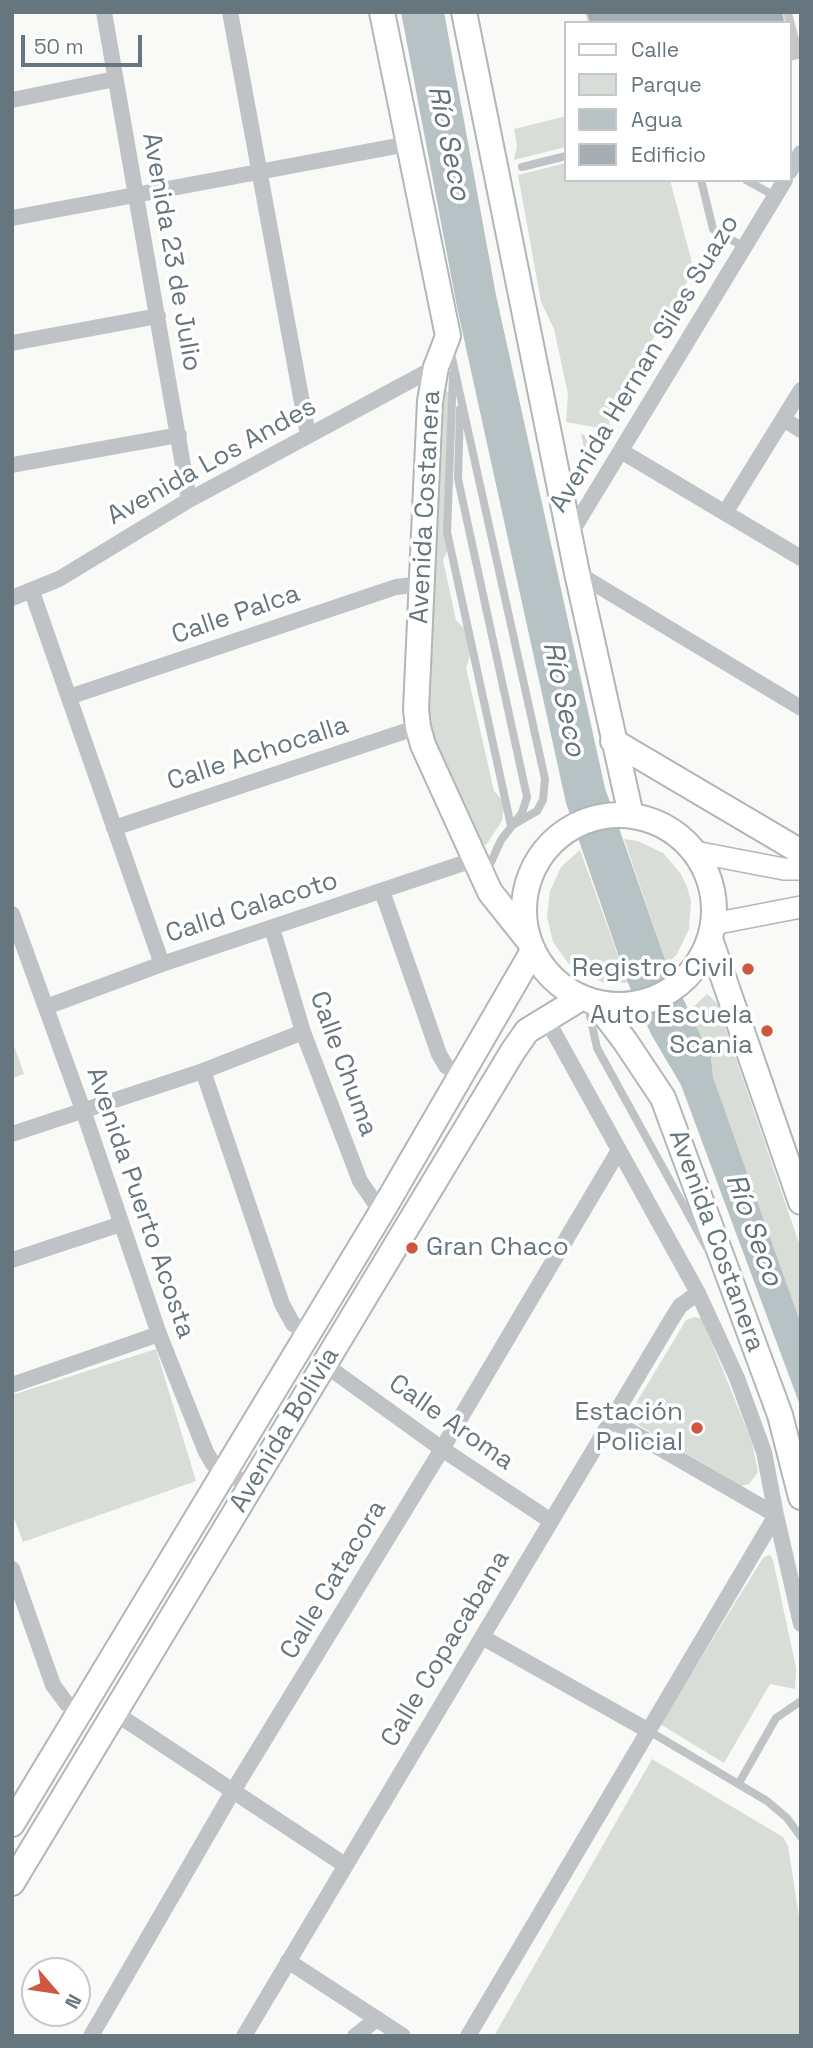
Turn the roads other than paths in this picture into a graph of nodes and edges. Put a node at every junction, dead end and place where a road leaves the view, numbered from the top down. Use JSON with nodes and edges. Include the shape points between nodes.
{"nodes":[{"id":1,"x":104,"y":12,"type":"edge"},
{"id":2,"x":230,"y":12,"type":"edge"},
{"id":3,"x":382,"y":12,"type":"edge"},
{"id":4,"x":464,"y":12,"type":"edge"},
{"id":5,"x":115,"y":79,"type":"junction"},
{"id":6,"x":12,"y":100,"type":"edge"},
{"id":7,"x":408,"y":144,"type":"junction"},
{"id":8,"x":564,"y":156,"type":"edge"},
{"id":9,"x":522,"y":167,"type":"dead end"},
{"id":10,"x":258,"y":170,"type":"junction"},
{"id":11,"x":701,"y":182,"type":"edge"},
{"id":12,"x":750,"y":182,"type":"edge"},
{"id":13,"x":784,"y":182,"type":"edge"},
{"id":14,"x":136,"y":194,"type":"junction"},
{"id":15,"x":775,"y":196,"type":"junction"},
{"id":16,"x":12,"y":218,"type":"edge"},
{"id":17,"x":744,"y":247,"type":"junction"},
{"id":18,"x":158,"y":316,"type":"junction"},
{"id":19,"x":12,"y":343,"type":"edge"},
{"id":20,"x":445,"y":365,"type":"junction"},
{"id":21,"x":801,"y":390,"type":"edge"},
{"id":22,"x":461,"y":396,"type":"junction"},
{"id":23,"x":783,"y":419,"type":"junction"},
{"id":24,"x":801,"y":430,"type":"edge"},
{"id":25,"x":179,"y":435,"type":"junction"},
{"id":26,"x":308,"y":435,"type":"junction"},
{"id":27,"x":621,"y":451,"type":"junction"},
{"id":28,"x":12,"y":465,"type":"edge"},
{"id":29,"x":189,"y":500,"type":"junction"},
{"id":30,"x":725,"y":513,"type":"junction"},
{"id":31,"x":569,"y":536,"type":"junction"},
{"id":32,"x":801,"y":558,"type":"edge"},
{"id":33,"x":577,"y":573,"type":"junction"},
{"id":34,"x":421,"y":584,"type":"junction"},
{"id":35,"x":32,"y":592,"type":"junction"},
{"id":36,"x":12,"y":598,"type":"edge"},
{"id":37,"x":69,"y":697,"type":"junction"},
{"id":38,"x":801,"y":708,"type":"edge"},
{"id":39,"x":418,"y":727,"type":"junction"},
{"id":40,"x":613,"y":741,"type":"junction"},
{"id":41,"x":623,"y":815,"type":"junction"},
{"id":42,"x":511,"y":826,"type":"junction"},
{"id":43,"x":114,"y":828,"type":"junction"},
{"id":44,"x":695,"y":852,"type":"junction"},
{"id":45,"x":801,"y":852,"type":"edge"},
{"id":46,"x":801,"y":869,"type":"edge"},
{"id":47,"x":480,"y":870,"type":"junction"},
{"id":48,"x":382,"y":891,"type":"junction"},
{"id":49,"x":801,"y":907,"type":"edge"},
{"id":50,"x":12,"y":914,"type":"edge"},
{"id":51,"x":272,"y":928,"type":"junction"},
{"id":52,"x":709,"y":939,"type":"junction"},
{"id":53,"x":531,"y":945,"type":"junction"},
{"id":54,"x":162,"y":964,"type":"junction"},
{"id":55,"x":593,"y":1002,"type":"junction"},
{"id":56,"x":46,"y":1007,"type":"junction"},
{"id":57,"x":546,"y":1018,"type":"junction"},
{"id":58,"x":303,"y":1031,"type":"junction"},
{"id":59,"x":203,"y":1071,"type":"junction"},
{"id":60,"x":460,"y":1075,"type":"junction"},
{"id":61,"x":83,"y":1110,"type":"junction"},
{"id":62,"x":12,"y":1134,"type":"edge"},
{"id":63,"x":619,"y":1150,"type":"junction"},
{"id":64,"x":801,"y":1202,"type":"edge"},
{"id":65,"x":383,"y":1208,"type":"junction"},
{"id":66,"x":121,"y":1224,"type":"junction"},
{"id":67,"x":12,"y":1260,"type":"edge"},
{"id":68,"x":698,"y":1293,"type":"junction"},
{"id":69,"x":741,"y":1310,"type":"junction"},
{"id":70,"x":159,"y":1334,"type":"junction"},
{"id":71,"x":308,"y":1334,"type":"junction"},
{"id":72,"x":324,"y":1364,"type":"junction"},
{"id":73,"x":12,"y":1385,"type":"edge"},
{"id":74,"x":611,"y":1420,"type":"junction"},
{"id":75,"x":442,"y":1449,"type":"junction"},
{"id":76,"x":225,"y":1472,"type":"junction"},
{"id":77,"x":251,"y":1487,"type":"junction"},
{"id":78,"x":801,"y":1497,"type":"edge"},
{"id":79,"x":776,"y":1515,"type":"junction"},
{"id":80,"x":551,"y":1521,"type":"junction"},
{"id":81,"x":12,"y":1569,"type":"edge"},
{"id":82,"x":801,"y":1624,"type":"edge"},
{"id":83,"x":482,"y":1637,"type":"junction"},
{"id":84,"x":801,"y":1701,"type":"edge"},
{"id":85,"x":80,"y":1712,"type":"junction"},
{"id":86,"x":115,"y":1713,"type":"junction"},
{"id":87,"x":649,"y":1731,"type":"junction"},
{"id":88,"x":739,"y":1783,"type":"junction"},
{"id":89,"x":233,"y":1791,"type":"junction"},
{"id":90,"x":12,"y":1824,"type":"edge"},
{"id":91,"x":801,"y":1838,"type":"edge"},
{"id":92,"x":345,"y":1865,"type":"junction"},
{"id":93,"x":12,"y":1883,"type":"edge"},
{"id":94,"x":288,"y":1961,"type":"junction"},
{"id":95,"x":377,"y":2018,"type":"junction"},
{"id":96,"x":91,"y":2036,"type":"edge"},
{"id":97,"x":244,"y":2036,"type":"edge"},
{"id":98,"x":355,"y":2036,"type":"edge"},
{"id":99,"x":403,"y":2036,"type":"edge"},
{"id":100,"x":468,"y":2036,"type":"edge"}],
"edges":[{"from":1,"to":5,"type":"street","name":"Avenida 23 de Julio"},
{"from":2,"to":10,"type":"street"},
{"from":3,"to":7,"type":"main road","name":"Avenida Costanera"},
{"from":4,"to":31,"type":"main road"},
{"from":5,"to":6,"type":"street"},
{"from":5,"to":14,"type":"street","name":"Avenida 23 de Julio"},
{"from":7,"to":10,"type":"street"},
{"from":7,"to":20,"type":"main road","name":"Avenida Costanera","via":[[448,336]]},
{"from":8,"to":9,"type":"lane"},
{"from":10,"to":14,"type":"street"},
{"from":10,"to":26,"type":"street"},
{"from":11,"to":17,"type":"lane","via":[[713,229]]},
{"from":12,"to":15,"type":"lane"},
{"from":13,"to":15,"type":"street","name":"Avenida Hernan Siles Suazo"},
{"from":14,"to":16,"type":"street"},
{"from":14,"to":18,"type":"street","name":"Avenida 23 de Julio"},
{"from":15,"to":17,"type":"street","name":"Avenida Hernan Siles Suazo"},
{"from":17,"to":27,"type":"street","name":"Avenida Hernan Siles Suazo"},
{"from":18,"to":19,"type":"street"},
{"from":18,"to":25,"type":"street","name":"Avenida 23 de Julio"},
{"from":20,"to":22,"type":"lane"},
{"from":20,"to":26,"type":"street","name":"Avenida Los Andes"},
{"from":20,"to":34,"type":"main road","name":"Avenida Costanera","via":[[430,401]]},
{"from":20,"to":42,"type":"lane","via":[[447,532]]},
{"from":21,"to":23,"type":"street"},
{"from":22,"to":42,"type":"lane","via":[[458,479],[527,797]]},
{"from":22,"to":42,"type":"lane","via":[[545,779],[537,811]]},
{"from":23,"to":24,"type":"street"},
{"from":23,"to":30,"type":"street"},
{"from":25,"to":28,"type":"street"},
{"from":25,"to":29,"type":"street","name":"Avenida 23 de Julio"},
{"from":26,"to":29,"type":"street","name":"Avenida Los Andes"},
{"from":27,"to":30,"type":"street"},
{"from":27,"to":31,"type":"street","name":"Avenida Hernan Siles Suazo"},
{"from":29,"to":35,"type":"street","name":"Avenida Los Andes"},
{"from":30,"to":32,"type":"street"},
{"from":31,"to":33,"type":"main road"},
{"from":33,"to":38,"type":"street"},
{"from":33,"to":40,"type":"main road"},
{"from":34,"to":37,"type":"street","name":"Calle Palca","via":[[396,587]]},
{"from":34,"to":39,"type":"main road","name":"Avenida Costanera"},
{"from":35,"to":36,"type":"street","name":"Avenida Los Andes"},
{"from":35,"to":37,"type":"street"},
{"from":37,"to":43,"type":"street"},
{"from":39,"to":43,"type":"street","name":"Calle Achocalla"},
{"from":39,"to":47,"type":"main road","name":"Avenida Costanera"},
{"from":40,"to":41,"type":"main road"},
{"from":40,"to":45,"type":"main road"},
{"from":41,"to":44,"type":"main road","via":[[660,824]]},
{"from":41,"to":53,"type":"main road","via":[[584,822],[557,839],[536,863],[526,893],[525,925]]},
{"from":42,"to":47,"type":"lane"},
{"from":43,"to":54,"type":"street"},
{"from":44,"to":46,"type":"street"},
{"from":44,"to":52,"type":"main road","via":[[711,886],[714,909]]},
{"from":47,"to":48,"type":"street","name":"Calld Calacoto"},
{"from":47,"to":53,"type":"main road","name":"Avenida Costanera","via":[[490,892]]},
{"from":48,"to":51,"type":"street","name":"Calld Calacoto"},
{"from":48,"to":60,"type":"street","via":[[439,1054],[446,1066]]},
{"from":49,"to":52,"type":"street"},
{"from":50,"to":56,"type":"street","name":"Avenida Puerto Acosta"},
{"from":51,"to":54,"type":"street","name":"Calld Calacoto"},
{"from":51,"to":58,"type":"street","name":"Calle Chuma"},
{"from":52,"to":55,"type":"main road","via":[[695,968],[672,989],[643,1002]]},
{"from":52,"to":64,"type":"main road"},
{"from":53,"to":55,"type":"main road","via":[[554,980]]},
{"from":53,"to":60,"type":"main road","name":"Avenida Bolivia"},
{"from":54,"to":56,"type":"street","name":"Calld Calacoto"},
{"from":55,"to":57,"type":"main road","name":"Avenida Bolivia"},
{"from":55,"to":69,"type":"main road","name":"Avenida Costanera","via":[[663,1098]]},
{"from":55,"to":69,"type":"lane","via":[[597,1048]]},
{"from":56,"to":61,"type":"street","name":"Avenida Puerto Acosta"},
{"from":57,"to":63,"type":"street"},
{"from":57,"to":72,"type":"main road","name":"Avenida Bolivia","via":[[527,1031],[513,1051]]},
{"from":58,"to":59,"type":"street"},
{"from":58,"to":65,"type":"street","name":"Calle Chuma","via":[[360,1181]]},
{"from":59,"to":61,"type":"street"},
{"from":59,"to":71,"type":"street","via":[[282,1304],[293,1324]]},
{"from":60,"to":65,"type":"main road","name":"Avenida Bolivia"},
{"from":61,"to":62,"type":"street"},
{"from":61,"to":66,"type":"street","name":"Avenida Puerto Acosta"},
{"from":63,"to":68,"type":"street"},
{"from":63,"to":75,"type":"street","name":"Calle Catacora"},
{"from":65,"to":71,"type":"main road","name":"Avenida Bolivia"},
{"from":66,"to":67,"type":"street"},
{"from":66,"to":70,"type":"street","name":"Avenida Puerto Acosta"},
{"from":68,"to":74,"type":"street","name":"Calle Copacabana","via":[[680,1306]]},
{"from":68,"to":79,"type":"street","via":[[764,1452]]},
{"from":69,"to":78,"type":"main road","name":"Avenida Costanera","via":[[780,1415]]},
{"from":70,"to":73,"type":"street"},
{"from":70,"to":76,"type":"street","name":"Avenida Puerto Acosta","via":[[206,1452]]},
{"from":71,"to":76,"type":"main road","name":"Avenida Bolivia"},
{"from":72,"to":75,"type":"street","name":"Calle Aroma"},
{"from":72,"to":77,"type":"main road","name":"Avenida Bolivia"},
{"from":74,"to":79,"type":"street"},
{"from":74,"to":80,"type":"street","name":"Calle Copacabana"},
{"from":75,"to":80,"type":"street","name":"Calle Aroma"},
{"from":75,"to":89,"type":"street","name":"Calle Catacora"},
{"from":76,"to":77,"type":"street","name":"Avenida Puerto Acosta"},
{"from":76,"to":85,"type":"main road","name":"Avenida Bolivia"},
{"from":77,"to":86,"type":"main road","name":"Avenida Bolivia"},
{"from":79,"to":82,"type":"street"},
{"from":79,"to":87,"type":"street"},
{"from":80,"to":83,"type":"street","name":"Calle Copacabana"},
{"from":81,"to":85,"type":"street","via":[[53,1685],[67,1704]]},
{"from":83,"to":87,"type":"street"},
{"from":83,"to":92,"type":"street","name":"Calle Copacabana"},
{"from":84,"to":88,"type":"lane","via":[[776,1718]]},
{"from":85,"to":90,"type":"main road","name":"Avenida Bolivia"},
{"from":86,"to":89,"type":"street"},
{"from":86,"to":93,"type":"main road","name":"Avenida Bolivia"},
{"from":87,"to":88,"type":"lane"},
{"from":87,"to":100,"type":"street"},
{"from":88,"to":91,"type":"lane","via":[[787,1818]]},
{"from":89,"to":92,"type":"street"},
{"from":89,"to":96,"type":"street","name":"Calle Catacora"},
{"from":92,"to":94,"type":"street","name":"Calle Copacabana"},
{"from":94,"to":95,"type":"street"},
{"from":94,"to":97,"type":"street","name":"Calle Copacabana"},
{"from":95,"to":98,"type":"street"},
{"from":95,"to":99,"type":"street"}]}
